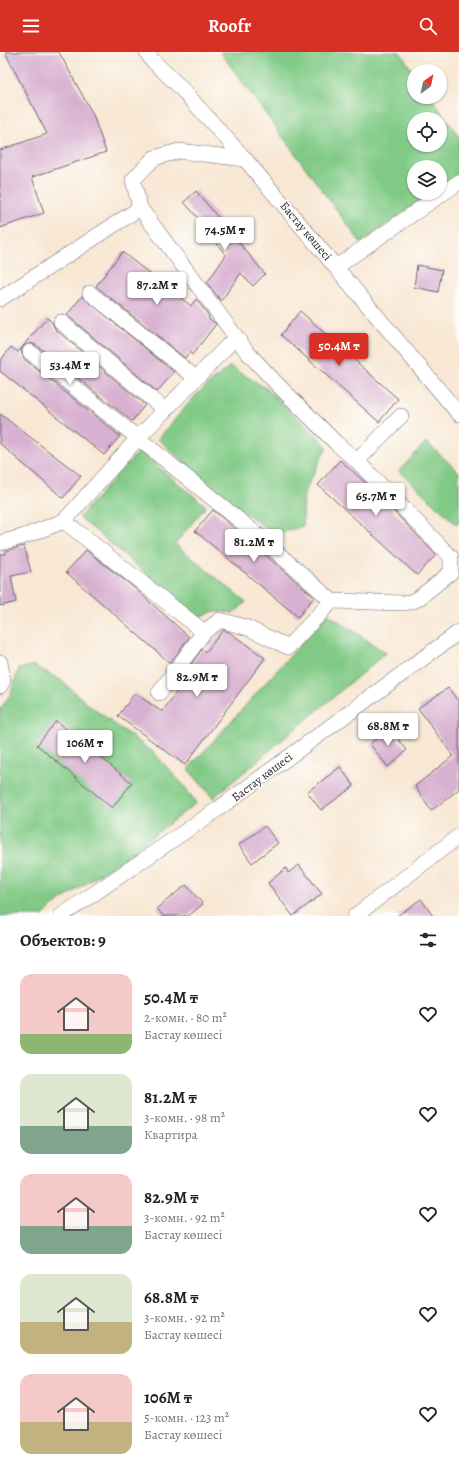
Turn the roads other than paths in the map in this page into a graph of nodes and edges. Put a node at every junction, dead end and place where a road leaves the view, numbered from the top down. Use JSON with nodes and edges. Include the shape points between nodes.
{"nodes":[{"id":1,"x":147,"y":52,"type":"edge"},
{"id":2,"x":245,"y":159,"type":"junction"},
{"id":3,"x":459,"y":182,"type":"edge"},
{"id":4,"x":140,"y":208,"type":"junction"},
{"id":5,"x":336,"y":267,"type":"junction"},
{"id":6,"x":90,"y":293,"type":"dead end"},
{"id":7,"x":0,"y":299,"type":"edge"},
{"id":8,"x":61,"y":322,"type":"dead end"},
{"id":9,"x":236,"y":337,"type":"junction"},
{"id":10,"x":30,"y":352,"type":"dead end"},
{"id":11,"x":196,"y":378,"type":"junction"},
{"id":12,"x":165,"y":410,"type":"junction"},
{"id":13,"x":459,"y":414,"type":"edge"},
{"id":14,"x":401,"y":416,"type":"dead end"},
{"id":15,"x":138,"y":438,"type":"junction"},
{"id":16,"x":357,"y":461,"type":"junction"},
{"id":17,"x":64,"y":521,"type":"junction"},
{"id":18,"x":0,"y":543,"type":"edge"},
{"id":19,"x":332,"y":601,"type":"junction"},
{"id":20,"x":204,"y":632,"type":"junction"},
{"id":21,"x":459,"y":632,"type":"edge"},
{"id":22,"x":0,"y":662,"type":"edge"},
{"id":23,"x":0,"y":686,"type":"edge"},
{"id":24,"x":159,"y":693,"type":"dead end"},
{"id":25,"x":459,"y":836,"type":"edge"},
{"id":26,"x":61,"y":916,"type":"edge"},
{"id":27,"x":355,"y":916,"type":"edge"}],
"edges":[{"from":1,"to":2,"type":"street","name":"Бастау көшесі"},
{"from":2,"to":4,"type":"street","via":[[179,151],[154,158],[133,180]]},
{"from":2,"to":5,"type":"street","name":"Бастау көшесі"},
{"from":3,"to":5,"type":"street"},
{"from":4,"to":7,"type":"street"},
{"from":4,"to":9,"type":"street"},
{"from":5,"to":13,"type":"street","name":"Бастау көшесі"},
{"from":6,"to":11,"type":"street"},
{"from":8,"to":12,"type":"street"},
{"from":9,"to":11,"type":"street"},
{"from":9,"to":16,"type":"street","via":[[276,384]]},
{"from":10,"to":15,"type":"street"},
{"from":11,"to":12,"type":"street"},
{"from":12,"to":15,"type":"street"},
{"from":14,"to":16,"type":"street"},
{"from":15,"to":17,"type":"street"},
{"from":15,"to":19,"type":"street","via":[[254,532]]},
{"from":16,"to":19,"type":"street","via":[[451,557],[452,564],[450,572],[413,601]]},
{"from":17,"to":18,"type":"street"},
{"from":17,"to":20,"type":"street"},
{"from":19,"to":20,"type":"street","via":[[288,647],[248,628],[220,620]]},
{"from":20,"to":24,"type":"street"},
{"from":21,"to":26,"type":"street","name":"Бастау көшесі","via":[[218,809]]},
{"from":22,"to":23,"type":"street"},
{"from":25,"to":27,"type":"street"}]}
